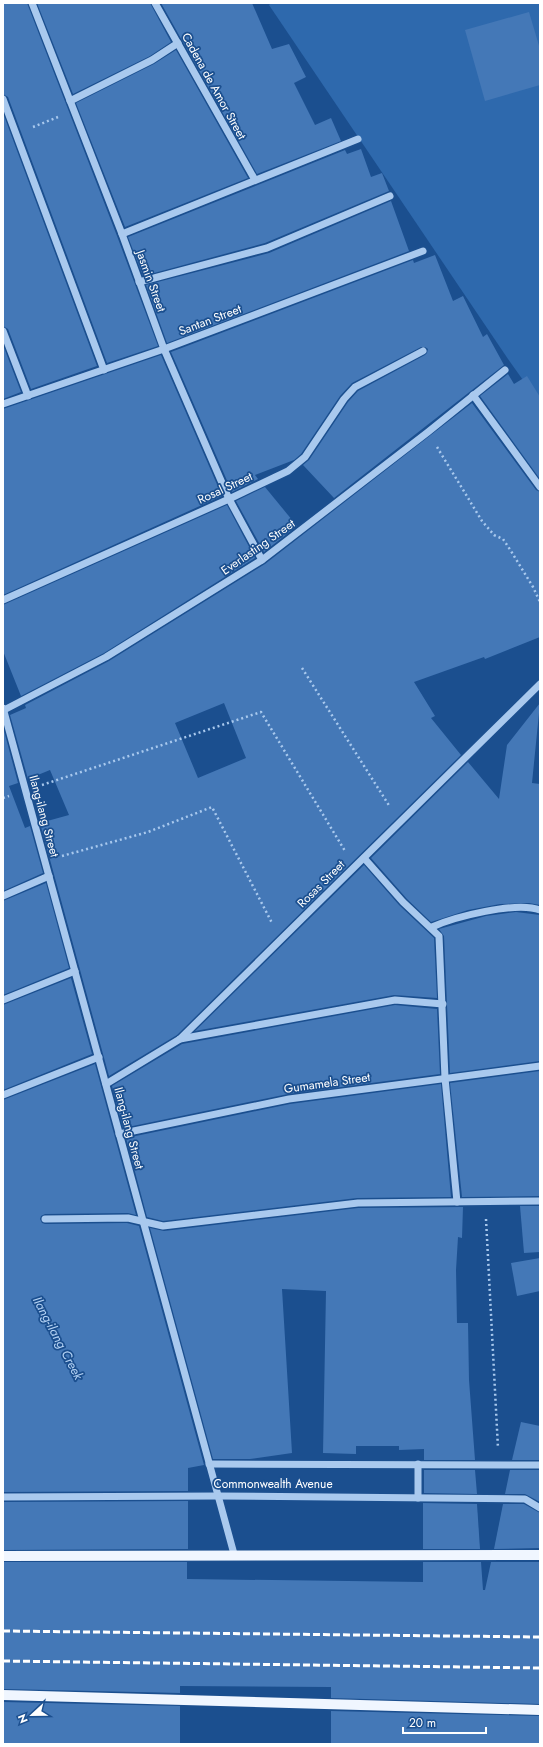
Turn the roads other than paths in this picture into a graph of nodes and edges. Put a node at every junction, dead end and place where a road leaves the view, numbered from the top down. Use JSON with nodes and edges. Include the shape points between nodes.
{"nodes":[{"id":1,"x":32,"y":3,"type":"edge"},
{"id":2,"x":155,"y":3,"type":"edge"},
{"id":3,"x":178,"y":43,"type":"junction"},
{"id":4,"x":3,"y":99,"type":"edge"},
{"id":5,"x":70,"y":101,"type":"junction"},
{"id":6,"x":358,"y":139,"type":"dead end"},
{"id":7,"x":255,"y":180,"type":"junction"},
{"id":8,"x":390,"y":196,"type":"dead end"},
{"id":9,"x":122,"y":234,"type":"junction"},
{"id":10,"x":423,"y":251,"type":"dead end"},
{"id":11,"x":139,"y":282,"type":"junction"},
{"id":12,"x":3,"y":331,"type":"edge"},
{"id":13,"x":164,"y":349,"type":"junction"},
{"id":14,"x":423,"y":351,"type":"dead end"},
{"id":15,"x":104,"y":370,"type":"junction"},
{"id":16,"x":505,"y":370,"type":"dead end"},
{"id":17,"x":473,"y":395,"type":"junction"},
{"id":18,"x":28,"y":396,"type":"junction"},
{"id":19,"x":3,"y":404,"type":"edge"},
{"id":20,"x":540,"y":488,"type":"edge"},
{"id":21,"x":230,"y":498,"type":"junction"},
{"id":22,"x":262,"y":560,"type":"junction"},
{"id":23,"x":3,"y":600,"type":"edge"},
{"id":24,"x":540,"y":684,"type":"edge"},
{"id":25,"x":3,"y":709,"type":"edge"},
{"id":26,"x":364,"y":858,"type":"junction"},
{"id":27,"x":49,"y":876,"type":"junction"},
{"id":28,"x":3,"y":896,"type":"edge"},
{"id":29,"x":540,"y":910,"type":"edge"},
{"id":30,"x":432,"y":927,"type":"junction"},
{"id":31,"x":75,"y":971,"type":"junction"},
{"id":32,"x":3,"y":1000,"type":"edge"},
{"id":33,"x":443,"y":1004,"type":"junction"},
{"id":34,"x":180,"y":1039,"type":"junction"},
{"id":35,"x":99,"y":1057,"type":"junction"},
{"id":36,"x":540,"y":1066,"type":"edge"},
{"id":37,"x":445,"y":1078,"type":"junction"},
{"id":38,"x":106,"y":1084,"type":"junction"},
{"id":39,"x":3,"y":1095,"type":"edge"},
{"id":40,"x":119,"y":1134,"type":"junction"},
{"id":41,"x":540,"y":1201,"type":"edge"},
{"id":42,"x":457,"y":1202,"type":"junction"},
{"id":43,"x":45,"y":1219,"type":"dead end"},
{"id":44,"x":143,"y":1221,"type":"junction"},
{"id":45,"x":209,"y":1464,"type":"junction"},
{"id":46,"x":418,"y":1464,"type":"junction"},
{"id":47,"x":540,"y":1465,"type":"edge"},
{"id":48,"x":218,"y":1496,"type":"junction"},
{"id":49,"x":3,"y":1497,"type":"edge"},
{"id":50,"x":418,"y":1498,"type":"junction"},
{"id":51,"x":540,"y":1508,"type":"edge"},
{"id":52,"x":234,"y":1554,"type":"junction"},
{"id":53,"x":540,"y":1555,"type":"edge"},
{"id":54,"x":3,"y":1556,"type":"edge"},
{"id":55,"x":3,"y":1695,"type":"edge"},
{"id":56,"x":540,"y":1710,"type":"edge"}],
"edges":[{"from":1,"to":5,"type":"street","name":"Jasmin Street"},
{"from":2,"to":3,"type":"street","name":"Cadena de Amor Street"},
{"from":3,"to":5,"type":"street","via":[[152,60]]},
{"from":3,"to":7,"type":"street","name":"Cadena de Amor Street"},
{"from":4,"to":15,"type":"street"},
{"from":5,"to":9,"type":"street","name":"Jasmin Street"},
{"from":6,"to":7,"type":"street"},
{"from":7,"to":9,"type":"street"},
{"from":8,"to":11,"type":"street","via":[[267,248]]},
{"from":9,"to":11,"type":"street","name":"Jasmin Street"},
{"from":10,"to":13,"type":"street","name":"Santan Street"},
{"from":11,"to":13,"type":"street","name":"Jasmin Street"},
{"from":12,"to":18,"type":"street"},
{"from":13,"to":15,"type":"street","name":"Santan Street"},
{"from":13,"to":21,"type":"street","name":"Jasmin Street"},
{"from":14,"to":21,"type":"street","name":"Rosal Street","via":[[355,387],[305,457],[288,471]]},
{"from":15,"to":18,"type":"street","name":"Santan Street"},
{"from":16,"to":17,"type":"street","name":"Everlasting Street"},
{"from":17,"to":20,"type":"street"},
{"from":17,"to":22,"type":"street","name":"Everlasting Street"},
{"from":18,"to":19,"type":"street","name":"Santan Street"},
{"from":21,"to":22,"type":"street","name":"Jasmin Street"},
{"from":21,"to":23,"type":"street","name":"Rosal Street"},
{"from":22,"to":25,"type":"street","name":"Everlasting Street","via":[[106,657]]},
{"from":24,"to":26,"type":"street","name":"Rosas Street"},
{"from":25,"to":27,"type":"street","name":"Ilang-ilang Street"},
{"from":26,"to":30,"type":"street","via":[[403,902]]},
{"from":26,"to":34,"type":"street","name":"Rosas Street"},
{"from":27,"to":28,"type":"street"},
{"from":27,"to":31,"type":"street","name":"Ilang-ilang Street"},
{"from":29,"to":30,"type":"street","via":[[518,907],[462,916]]},
{"from":30,"to":33,"type":"street","via":[[441,943]]},
{"from":31,"to":32,"type":"street"},
{"from":31,"to":35,"type":"street","name":"Ilang-ilang Street"},
{"from":33,"to":34,"type":"street","via":[[394,1000]]},
{"from":33,"to":37,"type":"street"},
{"from":34,"to":38,"type":"street","name":"Rosas Street"},
{"from":35,"to":38,"type":"street","name":"Ilang-ilang Street"},
{"from":35,"to":39,"type":"street"},
{"from":36,"to":37,"type":"street","name":"Gumamela Street"},
{"from":37,"to":40,"type":"street","name":"Gumamela Street","via":[[289,1099]]},
{"from":37,"to":42,"type":"street"},
{"from":38,"to":40,"type":"street","name":"Ilang-ilang Street"},
{"from":40,"to":44,"type":"street","name":"Ilang-ilang Street"},
{"from":41,"to":42,"type":"street"},
{"from":42,"to":44,"type":"street","via":[[358,1203],[163,1226]]},
{"from":43,"to":44,"type":"street","via":[[128,1218]]},
{"from":44,"to":45,"type":"street","name":"Ilang-ilang Street"},
{"from":45,"to":46,"type":"street"},
{"from":45,"to":48,"type":"street","name":"Ilang-ilang Street"},
{"from":46,"to":47,"type":"street"},
{"from":46,"to":50,"type":"street"},
{"from":48,"to":49,"type":"street","name":"Commonwealth Avenue"},
{"from":48,"to":50,"type":"street","name":"Commonwealth Avenue"},
{"from":48,"to":52,"type":"street","name":"Ilang-ilang Street"},
{"from":50,"to":51,"type":"street","name":"Commonwealth Avenue","via":[[526,1499]]},
{"from":52,"to":53,"type":"main road"},
{"from":52,"to":54,"type":"main road"},
{"from":55,"to":56,"type":"main road"}]}
